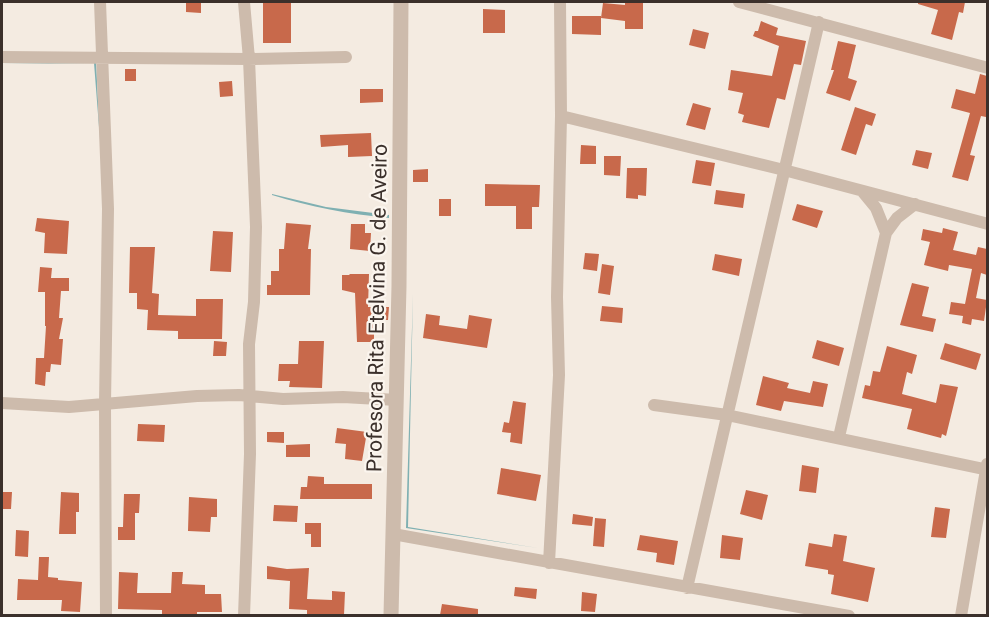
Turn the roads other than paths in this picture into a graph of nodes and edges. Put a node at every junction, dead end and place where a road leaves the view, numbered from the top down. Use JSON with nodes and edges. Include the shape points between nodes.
{"nodes":[{"id":1,"x":100,"y":2,"type":"edge"},
{"id":2,"x":244,"y":2,"type":"edge"},
{"id":3,"x":402,"y":2,"type":"edge"},
{"id":4,"x":560,"y":2,"type":"edge"},
{"id":5,"x":739,"y":2,"type":"edge"},
{"id":6,"x":819,"y":22,"type":"junction"},
{"id":7,"x":2,"y":57,"type":"edge"},
{"id":8,"x":346,"y":57,"type":"dead end"},
{"id":9,"x":103,"y":58,"type":"junction"},
{"id":10,"x":249,"y":59,"type":"junction"},
{"id":11,"x":987,"y":68,"type":"edge"},
{"id":12,"x":561,"y":116,"type":"junction"},
{"id":13,"x":784,"y":170,"type":"junction"},
{"id":14,"x":862,"y":191,"type":"junction"},
{"id":15,"x":915,"y":204,"type":"junction"},
{"id":16,"x":987,"y":224,"type":"edge"},
{"id":17,"x":886,"y":233,"type":"junction"},
{"id":18,"x":250,"y":396,"type":"junction"},
{"id":19,"x":397,"y":400,"type":"junction"},
{"id":20,"x":2,"y":403,"type":"edge"},
{"id":21,"x":105,"y":404,"type":"junction"},
{"id":22,"x":654,"y":405,"type":"dead end"},
{"id":23,"x":727,"y":414,"type":"junction"},
{"id":24,"x":839,"y":437,"type":"junction"},
{"id":25,"x":987,"y":467,"type":"edge"},
{"id":26,"x":393,"y":534,"type":"junction"},
{"id":27,"x":549,"y":563,"type":"junction"},
{"id":28,"x":687,"y":588,"type":"junction"},
{"id":29,"x":106,"y":615,"type":"edge"},
{"id":30,"x":244,"y":615,"type":"edge"},
{"id":31,"x":392,"y":615,"type":"edge"},
{"id":32,"x":849,"y":615,"type":"edge"},
{"id":33,"x":961,"y":615,"type":"edge"}],
"edges":[{"from":1,"to":9,"type":"street"},
{"from":2,"to":10,"type":"street"},
{"from":3,"to":19,"type":"street","name":"Profesora Rita Etelvina G. de Aveiro"},
{"from":4,"to":12,"type":"street"},
{"from":5,"to":6,"type":"street"},
{"from":6,"to":11,"type":"street"},
{"from":6,"to":13,"type":"street"},
{"from":7,"to":9,"type":"street"},
{"from":8,"to":10,"type":"street"},
{"from":9,"to":10,"type":"street"},
{"from":9,"to":21,"type":"street","via":[[108,209]]},
{"from":10,"to":18,"type":"street","via":[[256,218]]},
{"from":12,"to":13,"type":"street"},
{"from":12,"to":27,"type":"street","via":[[559,375]]},
{"from":13,"to":14,"type":"street"},
{"from":13,"to":23,"type":"street"},
{"from":14,"to":15,"type":"street"},
{"from":14,"to":17,"type":"street","via":[[876,208]]},
{"from":15,"to":16,"type":"street"},
{"from":15,"to":17,"type":"street"},
{"from":17,"to":24,"type":"street"},
{"from":18,"to":19,"type":"street"},
{"from":18,"to":21,"type":"street"},
{"from":18,"to":30,"type":"street"},
{"from":19,"to":26,"type":"street","name":"Profesora Rita Etelvina G. de Aveiro"},
{"from":20,"to":21,"type":"street","via":[[69,407]]},
{"from":21,"to":29,"type":"street"},
{"from":22,"to":23,"type":"street"},
{"from":23,"to":24,"type":"street"},
{"from":23,"to":28,"type":"street"},
{"from":24,"to":25,"type":"street"},
{"from":25,"to":33,"type":"street"},
{"from":26,"to":27,"type":"street"},
{"from":26,"to":31,"type":"street","name":"Profesora Rita Etelvina G. de Aveiro"},
{"from":27,"to":28,"type":"street"},
{"from":28,"to":32,"type":"street"}]}
